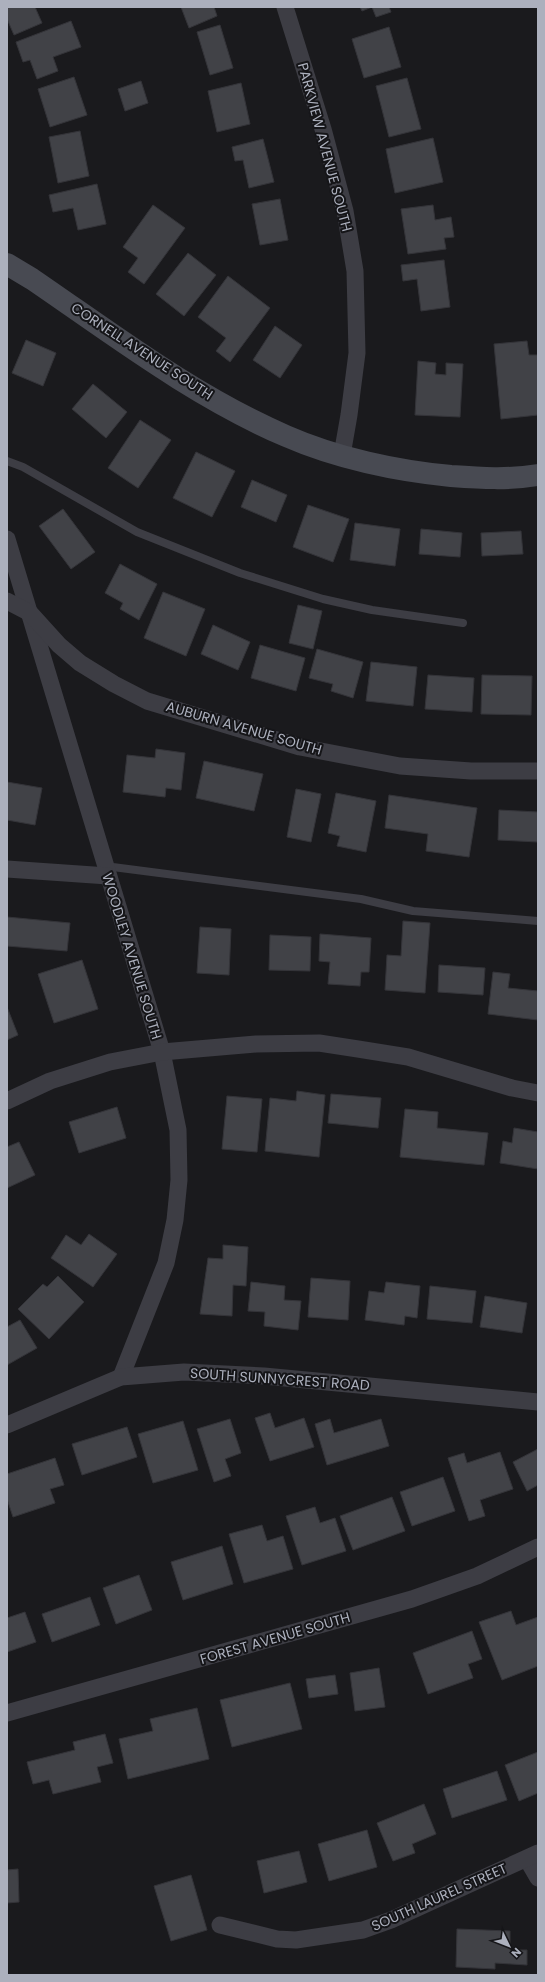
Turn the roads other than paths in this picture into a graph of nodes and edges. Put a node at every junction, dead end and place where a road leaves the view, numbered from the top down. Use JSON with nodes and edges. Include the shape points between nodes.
{"nodes":[{"id":1,"x":285,"y":7,"type":"edge"},
{"id":2,"x":7,"y":264,"type":"edge"},
{"id":3,"x":342,"y":455,"type":"junction"},
{"id":4,"x":7,"y":461,"type":"edge"},
{"id":5,"x":538,"y":475,"type":"edge"},
{"id":6,"x":7,"y":538,"type":"edge"},
{"id":7,"x":7,"y":601,"type":"edge"},
{"id":8,"x":30,"y":613,"type":"junction"},
{"id":9,"x":463,"y":623,"type":"dead end"},
{"id":10,"x":538,"y":771,"type":"edge"},
{"id":11,"x":7,"y":869,"type":"edge"},
{"id":12,"x":106,"y":871,"type":"junction"},
{"id":13,"x":538,"y":921,"type":"edge"},
{"id":14,"x":162,"y":1052,"type":"junction"},
{"id":15,"x":538,"y":1093,"type":"edge"},
{"id":16,"x":7,"y":1101,"type":"edge"},
{"id":17,"x":121,"y":1377,"type":"junction"},
{"id":18,"x":538,"y":1402,"type":"edge"},
{"id":19,"x":7,"y":1425,"type":"edge"},
{"id":20,"x":538,"y":1547,"type":"edge"},
{"id":21,"x":7,"y":1713,"type":"edge"},
{"id":22,"x":532,"y":1856,"type":"edge"},
{"id":23,"x":538,"y":1878,"type":"edge"},
{"id":24,"x":220,"y":1925,"type":"dead end"}],
"edges":[{"from":1,"to":3,"type":"street","name":"PARKVIEW AVENUE SOUTH","via":[[323,129],[345,211],[355,271],[357,354]]},
{"from":2,"to":3,"type":"street","name":"CORNELL AVENUE SOUTH","via":[[185,382],[287,437]]},
{"from":3,"to":5,"type":"street","name":"CORNELL AVENUE SOUTH","via":[[420,473],[489,478]]},
{"from":4,"to":9,"type":"lane","via":[[23,467],[137,532],[240,573],[323,599],[372,610]]},
{"from":6,"to":8,"type":"street","name":"WOODLEY AVENUE SOUTH"},
{"from":7,"to":8,"type":"street","name":"AUBURN AVENUE SOUTH"},
{"from":8,"to":10,"type":"street","name":"AUBURN AVENUE SOUTH","via":[[59,645],[80,663],[147,700],[300,747],[400,766],[471,771]]},
{"from":8,"to":12,"type":"street","name":"WOODLEY AVENUE SOUTH"},
{"from":11,"to":12,"type":"street"},
{"from":12,"to":13,"type":"lane","via":[[361,900],[413,912]]},
{"from":12,"to":14,"type":"street","name":"WOODLEY AVENUE SOUTH"},
{"from":14,"to":15,"type":"street","via":[[256,1044],[319,1043],[408,1057],[512,1088]]},
{"from":14,"to":16,"type":"street","via":[[95,1067],[50,1081]]},
{"from":14,"to":17,"type":"street","name":"WOODLEY AVENUE SOUTH","via":[[178,1130],[179,1180],[175,1220],[166,1263]]},
{"from":17,"to":18,"type":"street","name":"SOUTH SUNNYCREST ROAD","via":[[184,1372],[264,1376]]},
{"from":17,"to":19,"type":"street","name":"SOUTH SUNNYCREST ROAD"},
{"from":20,"to":21,"type":"street","name":"FOREST AVENUE SOUTH","via":[[477,1576],[412,1599]]},
{"from":22,"to":23,"type":"street"},
{"from":22,"to":24,"type":"street","name":"SOUTH LAUREL STREET","via":[[391,1920],[363,1930],[289,1940]]}]}
